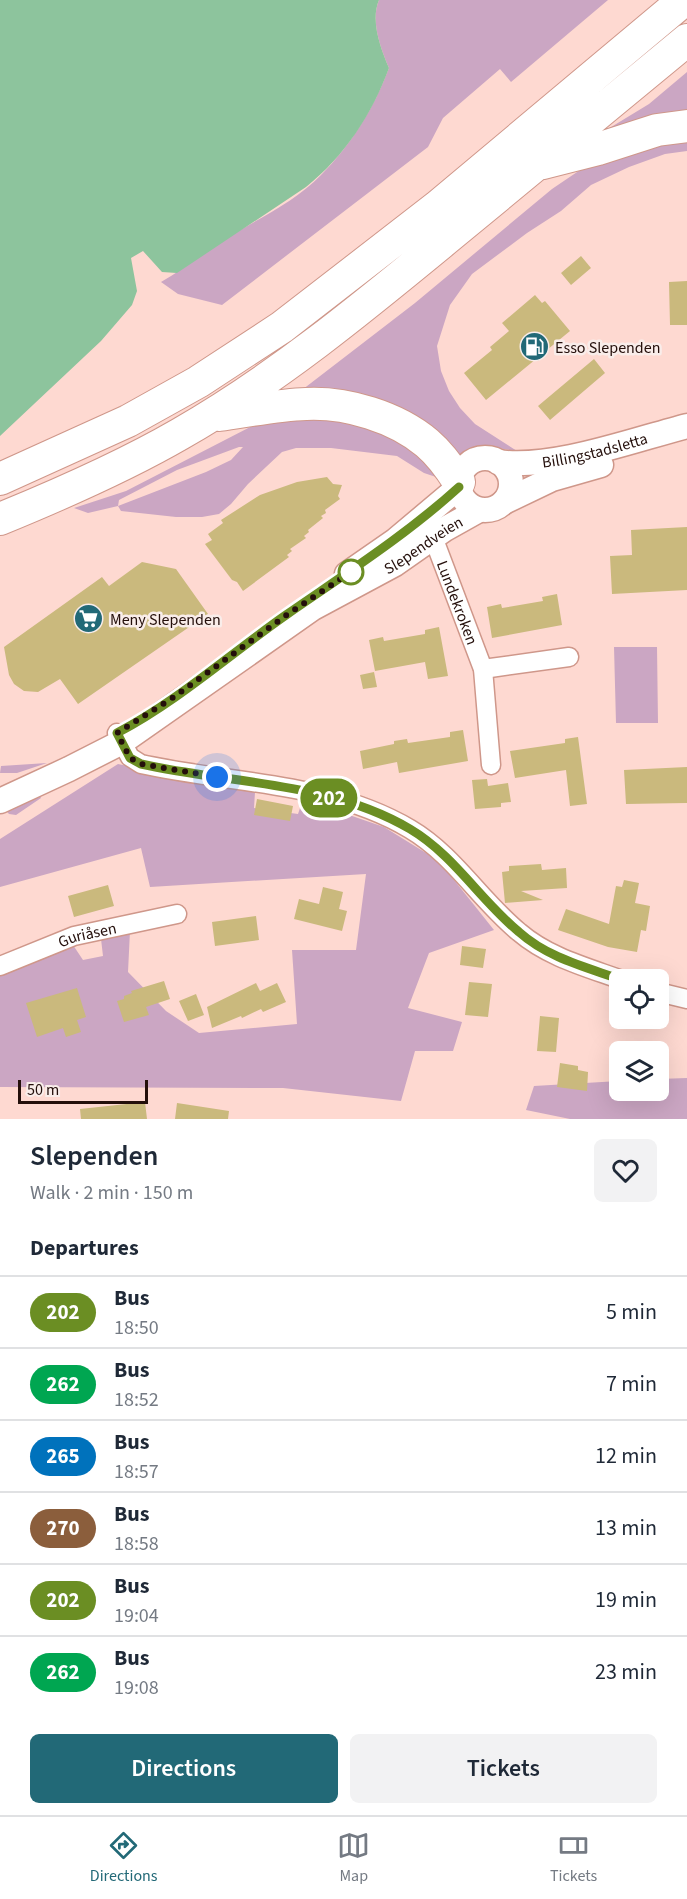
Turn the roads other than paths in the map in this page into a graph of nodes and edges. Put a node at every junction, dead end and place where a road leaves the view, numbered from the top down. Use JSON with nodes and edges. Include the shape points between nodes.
{"nodes":[{"id":1,"x":684,"y":0,"type":"edge"},
{"id":2,"x":687,"y":40,"type":"edge"},
{"id":3,"x":687,"y":126,"type":"edge"},
{"id":4,"x":536,"y":165,"type":"junction"},
{"id":5,"x":209,"y":416,"type":"junction"},
{"id":6,"x":687,"y":426,"type":"edge"},
{"id":7,"x":687,"y":442,"type":"edge"},
{"id":8,"x":498,"y":462,"type":"junction"},
{"id":9,"x":11,"y":475,"type":"edge"},
{"id":10,"x":459,"y":485,"type":"junction"},
{"id":11,"x":504,"y":502,"type":"junction"},
{"id":12,"x":479,"y":510,"type":"junction"},
{"id":13,"x":0,"y":519,"type":"edge"},
{"id":14,"x":433,"y":537,"type":"junction"},
{"id":15,"x":569,"y":657,"type":"dead end"},
{"id":16,"x":483,"y":669,"type":"junction"},
{"id":17,"x":120,"y":737,"type":"junction"},
{"id":18,"x":491,"y":765,"type":"dead end"},
{"id":19,"x":0,"y":780,"type":"edge"},
{"id":20,"x":0,"y":801,"type":"edge"},
{"id":21,"x":177,"y":914,"type":"dead end"},
{"id":22,"x":0,"y":966,"type":"edge"},
{"id":23,"x":609,"y":976,"type":"edge"},
{"id":24,"x":669,"y":995,"type":"edge"},
{"id":25,"x":687,"y":999,"type":"edge"}],
"edges":[{"from":1,"to":9,"type":"highway","via":[[437,207],[282,327],[163,402]]},
{"from":2,"to":4,"type":"highway"},
{"from":3,"to":4,"type":"highway","via":[[657,130]]},
{"from":4,"to":5,"type":"highway","via":[[302,355]]},
{"from":5,"to":10,"type":"highway","via":[[306,404],[356,410],[417,435],[440,455]]},
{"from":5,"to":13,"type":"highway","via":[[126,463]]},
{"from":6,"to":8,"type":"main road","name":"Billingstadsletta","via":[[574,456],[534,463]]},
{"from":7,"to":11,"type":"main road","name":"Billingstadsletta","via":[[552,479]]},
{"from":8,"to":10,"type":"main road","via":[[473,461],[461,474]]},
{"from":8,"to":11,"type":"main road","via":[[510,476],[509,494]]},
{"from":10,"to":12,"type":"main road","via":[[468,504]]},
{"from":10,"to":17,"type":"main road","name":"Slependveien","via":[[396,540]]},
{"from":11,"to":12,"type":"main road","via":[[497,508]]},
{"from":12,"to":14,"type":"main road","name":"Slependveien"},
{"from":14,"to":16,"type":"street","name":"Lundekroken"},
{"from":14,"to":17,"type":"main road","name":"Slependveien","via":[[395,564],[287,625],[178,705]]},
{"from":15,"to":16,"type":"street"},
{"from":16,"to":18,"type":"street","name":"Lundekroken"},
{"from":17,"to":19,"type":"main road","name":"Slependveien","via":[[22,778]]},
{"from":17,"to":20,"type":"main road","name":"Slependveien","via":[[69,769]]},
{"from":17,"to":23,"type":"street","via":[[130,758],[141,764],[303,791],[369,810],[410,829],[443,852],[526,938],[560,959]]},
{"from":21,"to":22,"type":"street","name":"Guriåsen","via":[[74,936]]},
{"from":24,"to":25,"type":"street"}]}
